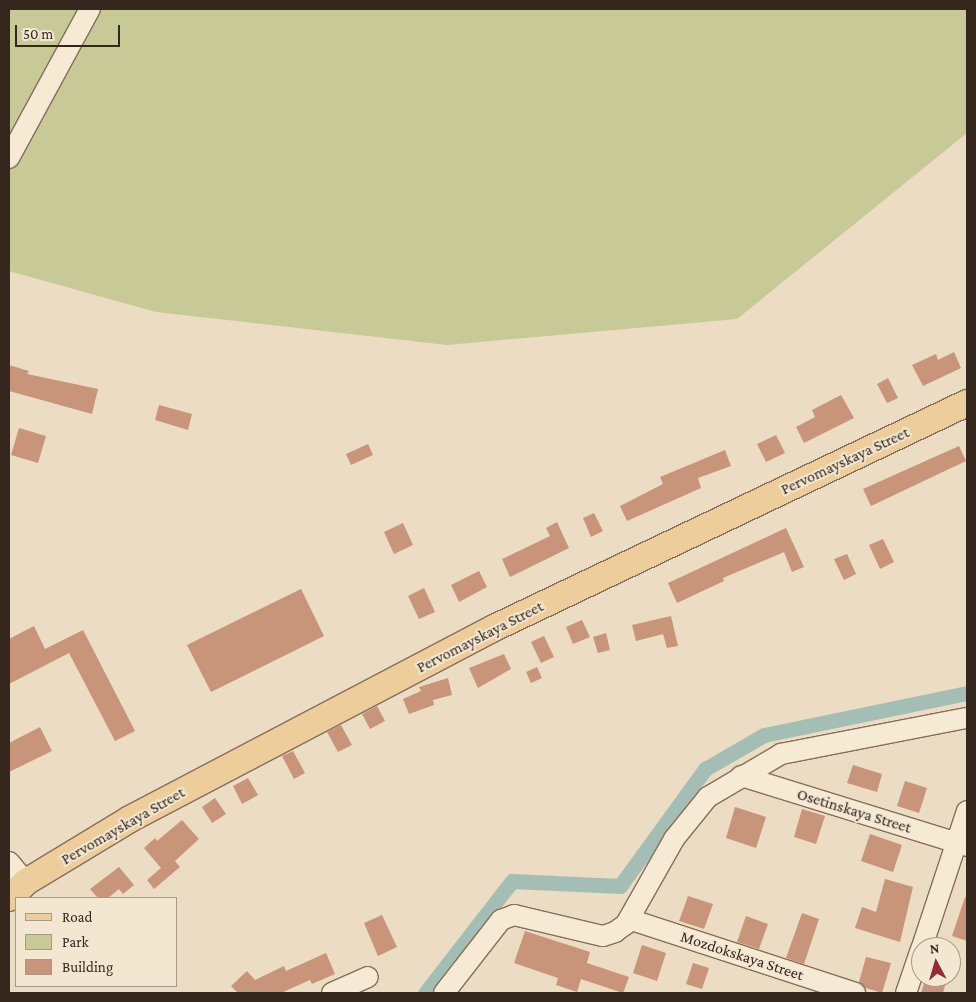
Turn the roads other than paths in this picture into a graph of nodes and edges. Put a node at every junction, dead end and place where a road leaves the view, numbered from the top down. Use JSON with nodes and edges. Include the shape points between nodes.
{"nodes":[{"id":1,"x":90,"y":9,"type":"edge"},
{"id":2,"x":9,"y":158,"type":"edge"},
{"id":3,"x":967,"y":403,"type":"edge"},
{"id":4,"x":967,"y":718,"type":"edge"},
{"id":5,"x":741,"y":776,"type":"junction"},
{"id":6,"x":967,"y":812,"type":"edge"},
{"id":7,"x":962,"y":844,"type":"edge"},
{"id":8,"x":9,"y":862,"type":"edge"},
{"id":9,"x":17,"y":890,"type":"edge"},
{"id":10,"x":629,"y":919,"type":"junction"},
{"id":11,"x":925,"y":937,"type":"edge"},
{"id":12,"x":368,"y":977,"type":"dead end"},
{"id":13,"x":911,"y":978,"type":"edge"},
{"id":14,"x":332,"y":993,"type":"edge"},
{"id":15,"x":444,"y":993,"type":"edge"},
{"id":16,"x":855,"y":993,"type":"edge"},
{"id":17,"x":906,"y":993,"type":"edge"}],
"edges":[{"from":1,"to":2,"type":"street"},
{"from":3,"to":9,"type":"main road","name":"Pervomayskaya Street","via":[[494,628],[130,820]]},
{"from":4,"to":5,"type":"street","via":[[781,754]]},
{"from":5,"to":7,"type":"street","name":"Osetinskaya Street"},
{"from":5,"to":10,"type":"street","via":[[708,797],[674,839]]},
{"from":6,"to":7,"type":"street"},
{"from":7,"to":11,"type":"street"},
{"from":8,"to":9,"type":"street"},
{"from":10,"to":15,"type":"street","via":[[615,932],[603,936],[524,916],[501,920]]},
{"from":10,"to":16,"type":"street","name":"Mozdokskaya Street"},
{"from":12,"to":14,"type":"street"},
{"from":13,"to":17,"type":"street"}]}
